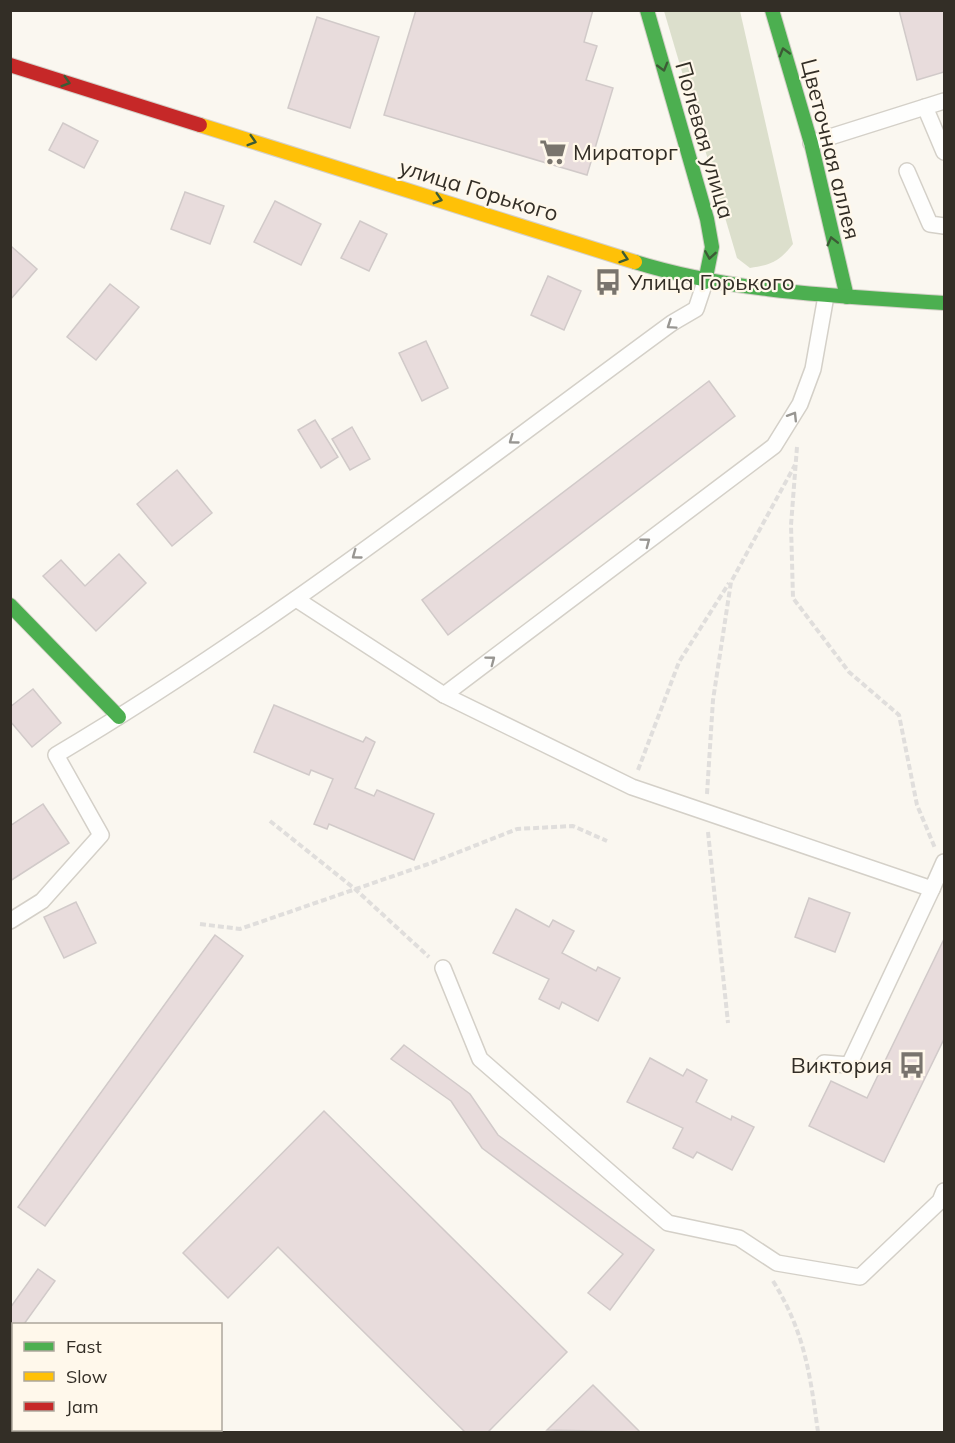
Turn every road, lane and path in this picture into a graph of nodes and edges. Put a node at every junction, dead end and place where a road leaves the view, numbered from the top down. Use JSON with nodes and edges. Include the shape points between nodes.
{"nodes":[{"id":1,"x":647,"y":10,"type":"edge"},
{"id":2,"x":772,"y":10,"type":"edge"},
{"id":3,"x":10,"y":65,"type":"edge"},
{"id":4,"x":945,"y":101,"type":"edge"},
{"id":5,"x":925,"y":107,"type":"junction"},
{"id":6,"x":811,"y":143,"type":"junction"},
{"id":7,"x":945,"y":152,"type":"edge"},
{"id":8,"x":907,"y":171,"type":"dead end"},
{"id":9,"x":945,"y":225,"type":"edge"},
{"id":10,"x":705,"y":282,"type":"junction"},
{"id":11,"x":826,"y":296,"type":"junction"},
{"id":12,"x":847,"y":297,"type":"junction"},
{"id":13,"x":945,"y":303,"type":"edge"},
{"id":14,"x":797,"y":445,"type":"dead end"},
{"id":15,"x":795,"y":465,"type":"junction"},
{"id":16,"x":731,"y":582,"type":"junction"},
{"id":17,"x":296,"y":599,"type":"junction"},
{"id":18,"x":10,"y":605,"type":"edge"},
{"id":19,"x":444,"y":695,"type":"junction"},
{"id":20,"x":119,"y":717,"type":"junction"},
{"id":21,"x":632,"y":787,"type":"junction"},
{"id":22,"x":706,"y":812,"type":"junction"},
{"id":23,"x":270,"y":821,"type":"dead end"},
{"id":24,"x":607,"y":841,"type":"dead end"},
{"id":25,"x":944,"y":864,"type":"edge"},
{"id":26,"x":355,"y":889,"type":"junction"},
{"id":27,"x":932,"y":889,"type":"junction"},
{"id":28,"x":10,"y":921,"type":"edge"},
{"id":29,"x":200,"y":924,"type":"dead end"},
{"id":30,"x":443,"y":968,"type":"joint"},
{"id":31,"x":728,"y":1023,"type":"dead end"},
{"id":32,"x":824,"y":1063,"type":"dead end"},
{"id":33,"x":945,"y":1191,"type":"edge"},
{"id":34,"x":766,"y":1272,"type":"dead end"},
{"id":35,"x":818,"y":1432,"type":"edge"}],
"edges":[{"from":1,"to":10,"type":"main road","name":"Полевая улица","one_way":true,"via":[[707,219],[712,247]]},
{"from":6,"to":2,"type":"main road","name":"Цветочная аллея","one_way":true},
{"from":3,"to":10,"type":"main road","name":"улица Горького","one_way":true},
{"from":4,"to":5,"type":"lane"},
{"from":5,"to":6,"type":"lane"},
{"from":5,"to":7,"type":"lane"},
{"from":12,"to":6,"type":"main road","name":"Цветочная аллея","one_way":true},
{"from":8,"to":9,"type":"lane","via":[[930,224]]},
{"from":10,"to":11,"type":"main road","name":"улица Горького"},
{"from":10,"to":17,"type":"lane","one_way":true,"via":[[696,309]]},
{"from":11,"to":12,"type":"main road","name":"улица Горького"},
{"from":19,"to":11,"type":"lane","one_way":true,"via":[[774,446],[800,404],[813,369]]},
{"from":12,"to":13,"type":"main road","name":"улица Горького"},
{"from":14,"to":15,"type":"path"},
{"from":15,"to":16,"type":"path"},
{"from":15,"to":25,"type":"path","via":[[791,525],[793,598],[849,672],[900,716],[917,805]]},
{"from":16,"to":21,"type":"path","via":[[679,662]]},
{"from":16,"to":22,"type":"path","via":[[713,700]]},
{"from":17,"to":19,"type":"lane"},
{"from":17,"to":20,"type":"lane"},
{"from":18,"to":20,"type":"main road"},
{"from":19,"to":21,"type":"lane"},
{"from":20,"to":28,"type":"lane","via":[[56,755],[101,835],[42,901]]},
{"from":21,"to":22,"type":"lane"},
{"from":22,"to":27,"type":"lane"},
{"from":22,"to":31,"type":"path"},
{"from":23,"to":26,"type":"path"},
{"from":24,"to":26,"type":"path","via":[[573,826],[517,828]]},
{"from":25,"to":27,"type":"lane"},
{"from":26,"to":29,"type":"path","via":[[240,929]]},
{"from":26,"to":30,"type":"path"},
{"from":27,"to":32,"type":"lane","via":[[849,1065]]},
{"from":30,"to":33,"type":"lane","via":[[480,1059],[668,1223],[739,1238],[777,1263],[860,1277],[940,1201]]},
{"from":34,"to":35,"type":"path","via":[[792,1311],[803,1343]]}]}
